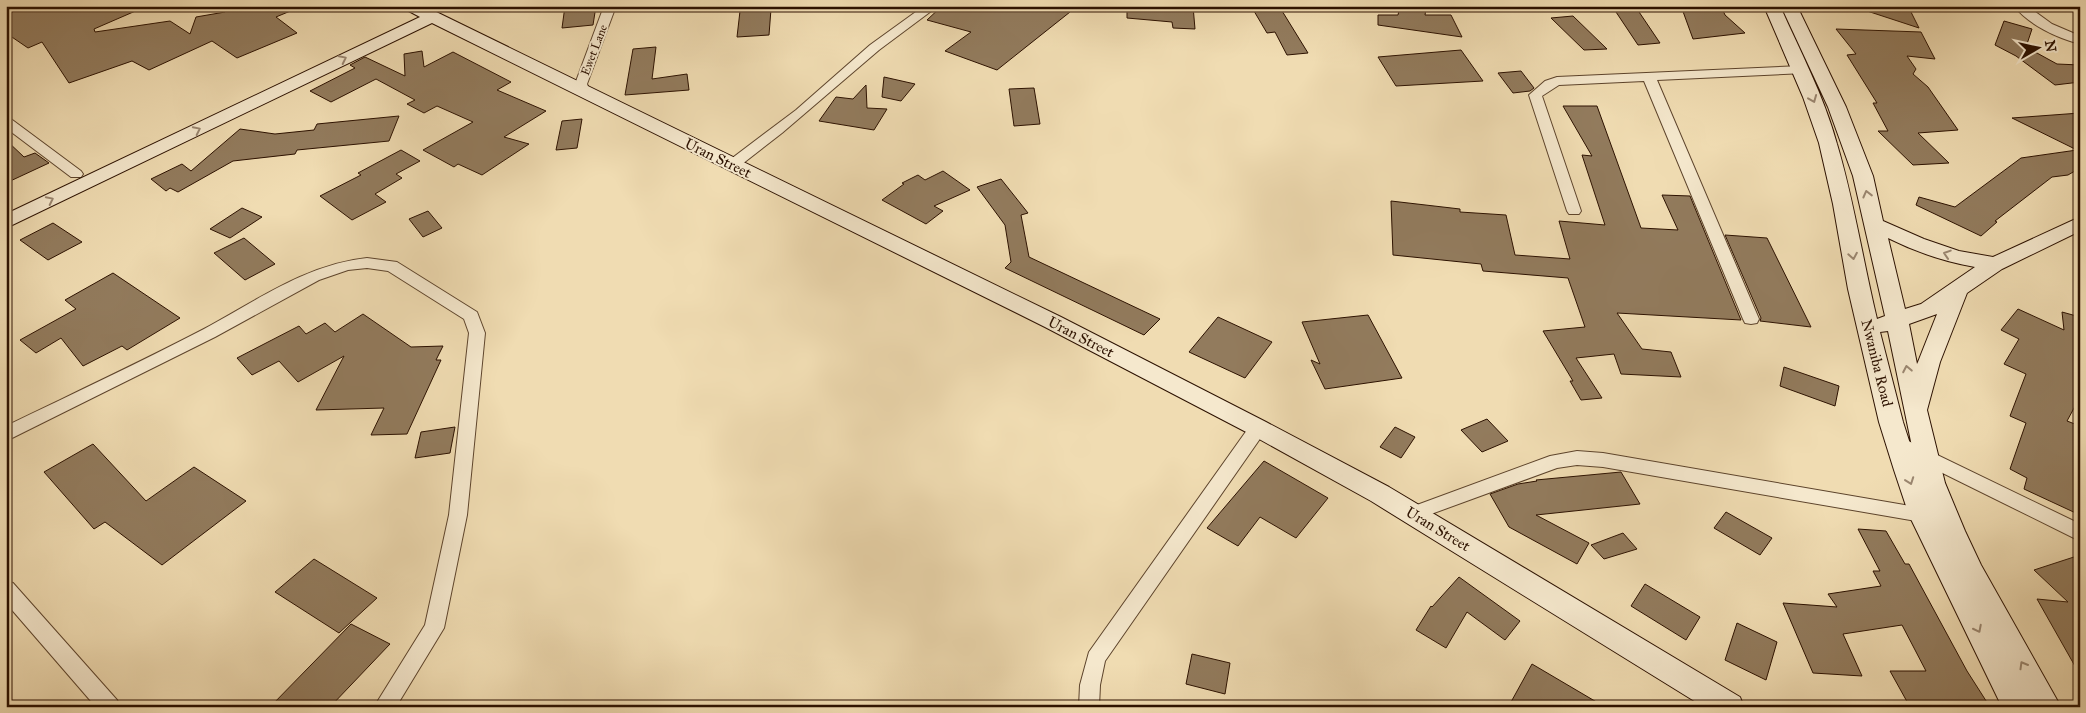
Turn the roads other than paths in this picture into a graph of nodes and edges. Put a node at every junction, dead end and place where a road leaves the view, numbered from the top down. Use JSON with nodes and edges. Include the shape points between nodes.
{"nodes":[{"id":1,"x":610,"y":6,"type":"edge"},
{"id":2,"x":932,"y":6,"type":"edge"},
{"id":3,"x":1772,"y":6,"type":"edge"},
{"id":4,"x":1789,"y":6,"type":"edge"},
{"id":5,"x":2020,"y":6,"type":"edge"},
{"id":6,"x":420,"y":11,"type":"edge"},
{"id":7,"x":2080,"y":40,"type":"edge"},
{"id":8,"x":1801,"y":70,"type":"junction"},
{"id":9,"x":1649,"y":77,"type":"junction"},
{"id":10,"x":585,"y":94,"type":"junction"},
{"id":11,"x":6,"y":122,"type":"edge"},
{"id":12,"x":732,"y":165,"type":"junction"},
{"id":13,"x":76,"y":174,"type":"junction"},
{"id":14,"x":6,"y":207,"type":"edge"},
{"id":15,"x":1574,"y":211,"type":"dead end"},
{"id":16,"x":6,"y":222,"type":"edge"},
{"id":17,"x":1874,"y":224,"type":"junction"},
{"id":18,"x":2080,"y":224,"type":"edge"},
{"id":19,"x":1994,"y":264,"type":"junction"},
{"id":20,"x":1958,"y":289,"type":"junction"},
{"id":21,"x":1752,"y":319,"type":"dead end"},
{"id":22,"x":1897,"y":321,"type":"junction"},
{"id":23,"x":1869,"y":330,"type":"junction"},
{"id":24,"x":1916,"y":412,"type":"junction"},
{"id":25,"x":1258,"y":428,"type":"junction"},
{"id":26,"x":6,"y":434,"type":"edge"},
{"id":27,"x":1898,"y":443,"type":"junction"},
{"id":28,"x":1925,"y":456,"type":"junction"},
{"id":29,"x":1412,"y":514,"type":"junction"},
{"id":30,"x":1922,"y":514,"type":"junction"},
{"id":31,"x":2080,"y":533,"type":"edge"},
{"id":32,"x":6,"y":589,"type":"edge"},
{"id":33,"x":110,"y":707,"type":"edge"},
{"id":34,"x":384,"y":707,"type":"edge"},
{"id":35,"x":1089,"y":707,"type":"edge"},
{"id":36,"x":1730,"y":707,"type":"edge"},
{"id":37,"x":2017,"y":707,"type":"edge"},
{"id":38,"x":2047,"y":707,"type":"edge"}],
"edges":[{"from":1,"to":10,"type":"street","name":"Ewet Lane","via":[[581,84]]},
{"from":2,"to":12,"type":"street","via":[[850,66],[821,95]]},
{"from":3,"to":8,"type":"street","name":"Nwaniba Road"},
{"from":17,"to":4,"type":"street","one_way":true,"via":[[1863,176],[1850,140]]},
{"from":5,"to":7,"type":"street","via":[[2040,22]]},
{"from":6,"to":10,"type":"street","name":"Uran Street"},
{"from":6,"to":13,"type":"street"},
{"from":16,"to":6,"type":"street","one_way":true},
{"from":8,"to":9,"type":"street"},
{"from":8,"to":23,"type":"street","name":"Nwaniba Road","one_way":true,"via":[[1828,143]]},
{"from":9,"to":15,"type":"street","via":[[1557,81],[1535,95]]},
{"from":9,"to":21,"type":"street"},
{"from":10,"to":12,"type":"street","name":"Uran Street"},
{"from":11,"to":13,"type":"street"},
{"from":12,"to":25,"type":"street","name":"Uran Street","via":[[1053,322]]},
{"from":13,"to":14,"type":"street"},
{"from":19,"to":17,"type":"street","one_way":true,"via":[[1956,257],[1917,244]]},
{"from":17,"to":22,"type":"street"},
{"from":18,"to":19,"type":"street"},
{"from":19,"to":20,"type":"street"},
{"from":20,"to":22,"type":"street","via":[[1929,309]]},
{"from":20,"to":24,"type":"street","via":[[1929,362]]},
{"from":22,"to":23,"type":"street"},
{"from":24,"to":22,"type":"street","one_way":true},
{"from":23,"to":27,"type":"street","name":"Nwaniba Road"},
{"from":24,"to":28,"type":"street"},
{"from":25,"to":29,"type":"street","name":"Uran Street"},
{"from":25,"to":35,"type":"street","via":[[1096,658]]},
{"from":26,"to":34,"type":"street","via":[[209,333],[314,276],[346,265],[392,266],[471,316],[477,333],[458,515],[434,628]]},
{"from":27,"to":28,"type":"street"},
{"from":27,"to":30,"type":"street","name":"Nwaniba Road","one_way":true},
{"from":28,"to":31,"type":"street"},
{"from":38,"to":28,"type":"street","one_way":true,"via":[[1971,572],[1946,516]]},
{"from":29,"to":30,"type":"street","via":[[1556,461],[1578,458]]},
{"from":29,"to":36,"type":"street","name":"Uran Street"},
{"from":30,"to":37,"type":"street","name":"Nwaniba Road","one_way":true},
{"from":32,"to":33,"type":"street"}]}
